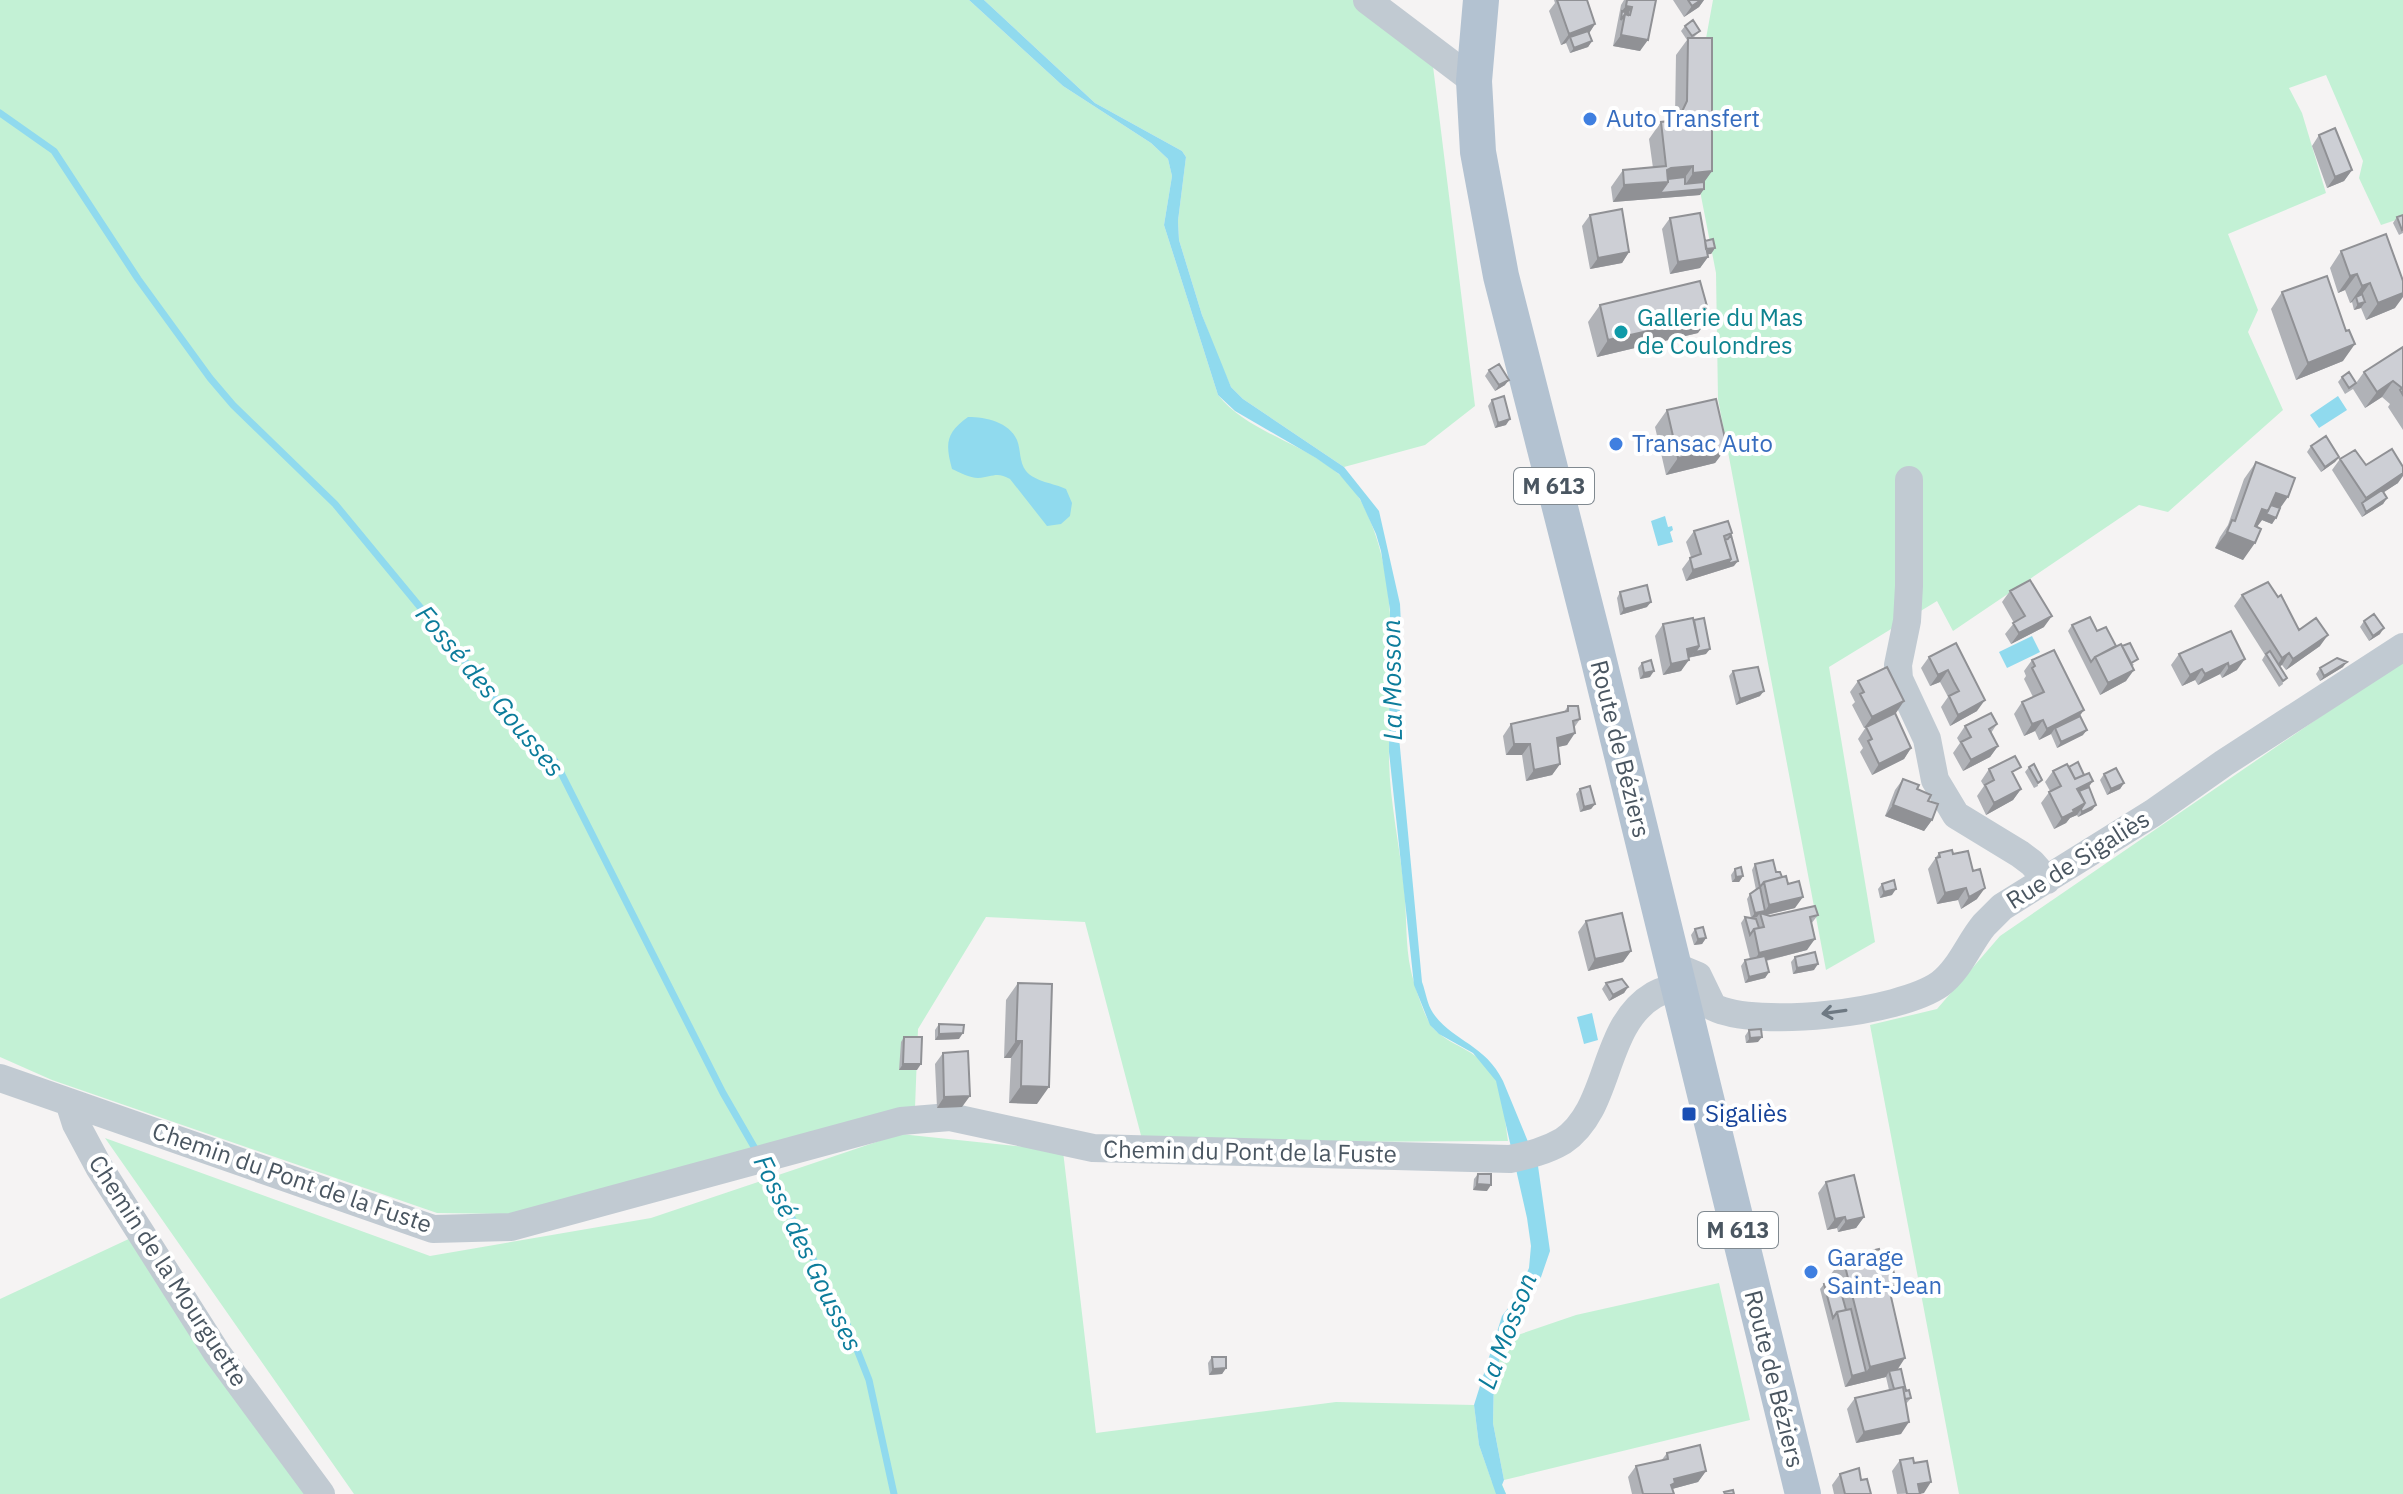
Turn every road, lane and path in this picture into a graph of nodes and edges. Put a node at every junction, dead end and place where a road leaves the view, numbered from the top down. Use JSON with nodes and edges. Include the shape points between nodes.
{"nodes":[{"id":1,"x":1367,"y":0,"type":"edge"},
{"id":2,"x":1481,"y":0,"type":"edge"},
{"id":3,"x":1474,"y":81,"type":"junction"},
{"id":4,"x":1909,"y":480,"type":"dead end"},
{"id":5,"x":2403,"y":647,"type":"edge"},
{"id":6,"x":2047,"y":880,"type":"junction"},
{"id":7,"x":1676,"y":976,"type":"junction"},
{"id":8,"x":0,"y":1078,"type":"edge"},
{"id":9,"x":69,"y":1102,"type":"junction"},
{"id":10,"x":321,"y":1494,"type":"edge"},
{"id":11,"x":1803,"y":1494,"type":"edge"}],
"edges":[{"from":1,"to":3,"type":"street"},
{"from":2,"to":3,"type":"main road","name":"Route de Béziers","number":"M 613"},
{"from":3,"to":7,"type":"main road","name":"Route de Béziers","number":"M 613","via":[[1478,152],[1501,276]]},
{"from":4,"to":6,"type":"street","via":[[1909,586],[1899,679],[1927,739],[1935,780],[1956,815],[2020,854]]},
{"from":5,"to":6,"type":"street","name":"Rue de Sigaliès"},
{"from":6,"to":7,"type":"street","name":"Rue de Sigaliès","one_way":true,"via":[[2002,907],[1944,981],[1911,998],[1831,1013],[1748,1018],[1713,1007],[1698,976]]},
{"from":7,"to":9,"type":"street","name":"Chemin du Pont de la Fuste","via":[[1635,1013],[1618,1037],[1582,1123],[1539,1153],[1510,1159],[1093,1148],[950,1117],[901,1121],[511,1227],[433,1229]]},
{"from":7,"to":11,"type":"main road","name":"Route de Béziers","number":"M 613"},
{"from":8,"to":9,"type":"street"},
{"from":9,"to":10,"type":"street","name":"Chemin de la Mourguette","via":[[99,1167],[217,1353]]}]}
